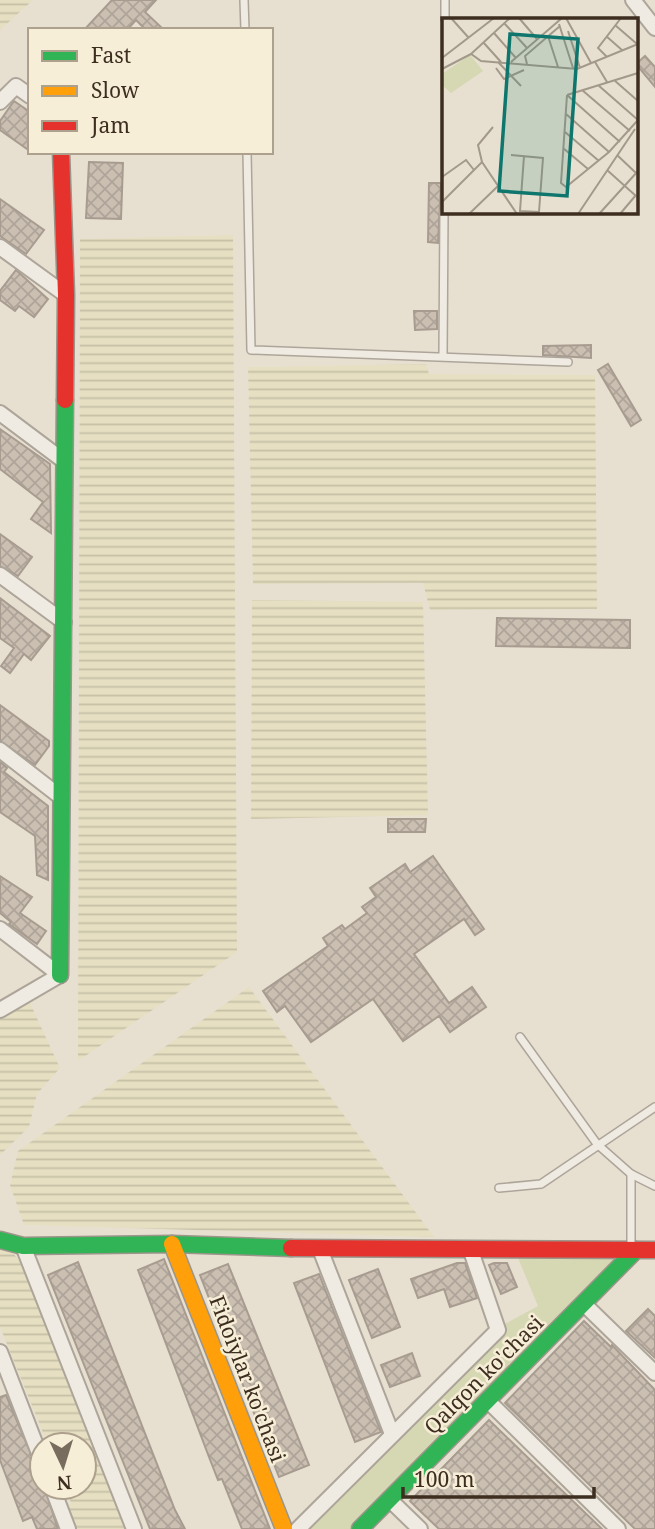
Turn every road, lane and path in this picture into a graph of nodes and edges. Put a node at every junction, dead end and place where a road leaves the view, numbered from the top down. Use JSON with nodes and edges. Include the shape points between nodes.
{"nodes":[{"id":1,"x":244,"y":0,"type":"edge"},
{"id":2,"x":445,"y":0,"type":"edge"},
{"id":3,"x":633,"y":0,"type":"edge"},
{"id":4,"x":445,"y":18,"type":"edge"},
{"id":5,"x":244,"y":28,"type":"edge"},
{"id":6,"x":655,"y":28,"type":"edge"},
{"id":7,"x":28,"y":95,"type":"edge"},
{"id":8,"x":0,"y":102,"type":"edge"},
{"id":9,"x":61,"y":154,"type":"edge"},
{"id":10,"x":247,"y":154,"type":"edge"},
{"id":11,"x":444,"y":214,"type":"edge"},
{"id":12,"x":0,"y":247,"type":"edge"},
{"id":13,"x":66,"y":295,"type":"junction"},
{"id":14,"x":443,"y":356,"type":"junction"},
{"id":15,"x":568,"y":362,"type":"dead end"},
{"id":16,"x":0,"y":413,"type":"edge"},
{"id":17,"x":64,"y":461,"type":"junction"},
{"id":18,"x":0,"y":575,"type":"edge"},
{"id":19,"x":64,"y":622,"type":"junction"},
{"id":20,"x":0,"y":750,"type":"edge"},
{"id":21,"x":62,"y":798,"type":"junction"},
{"id":22,"x":0,"y":929,"type":"edge"},
{"id":23,"x":61,"y":975,"type":"junction"},
{"id":24,"x":0,"y":1010,"type":"edge"},
{"id":25,"x":520,"y":1037,"type":"dead end"},
{"id":26,"x":655,"y":1107,"type":"edge"},
{"id":27,"x":597,"y":1144,"type":"junction"},
{"id":28,"x":631,"y":1174,"type":"junction"},
{"id":29,"x":655,"y":1186,"type":"edge"},
{"id":30,"x":499,"y":1188,"type":"dead end"},
{"id":31,"x":0,"y":1240,"type":"edge"},
{"id":32,"x":172,"y":1244,"type":"junction"},
{"id":33,"x":23,"y":1246,"type":"junction"},
{"id":34,"x":320,"y":1249,"type":"junction"},
{"id":35,"x":634,"y":1250,"type":"junction"},
{"id":36,"x":471,"y":1251,"type":"junction"},
{"id":37,"x":655,"y":1251,"type":"edge"},
{"id":38,"x":584,"y":1304,"type":"junction"},
{"id":39,"x":0,"y":1352,"type":"edge"},
{"id":40,"x":655,"y":1373,"type":"edge"},
{"id":41,"x":488,"y":1401,"type":"junction"},
{"id":42,"x":30,"y":1431,"type":"edge"},
{"id":43,"x":392,"y":1434,"type":"junction"},
{"id":44,"x":389,"y":1499,"type":"junction"},
{"id":45,"x":57,"y":1501,"type":"edge"},
{"id":46,"x":68,"y":1529,"type":"edge"},
{"id":47,"x":134,"y":1529,"type":"edge"},
{"id":48,"x":284,"y":1529,"type":"edge"},
{"id":49,"x":298,"y":1529,"type":"edge"},
{"id":50,"x":360,"y":1529,"type":"edge"},
{"id":51,"x":420,"y":1529,"type":"edge"},
{"id":52,"x":618,"y":1529,"type":"edge"}],
"edges":[{"from":1,"to":5,"type":"lane"},
{"from":2,"to":4,"type":"lane"},
{"from":3,"to":6,"type":"street"},
{"from":7,"to":8,"type":"street","via":[[16,86]]},
{"from":9,"to":13,"type":"street"},
{"from":10,"to":14,"type":"lane","via":[[251,350]]},
{"from":11,"to":14,"type":"lane"},
{"from":12,"to":13,"type":"street"},
{"from":13,"to":17,"type":"street"},
{"from":14,"to":15,"type":"lane"},
{"from":16,"to":17,"type":"street"},
{"from":17,"to":19,"type":"street"},
{"from":18,"to":19,"type":"street"},
{"from":19,"to":21,"type":"street"},
{"from":20,"to":21,"type":"street"},
{"from":21,"to":23,"type":"street"},
{"from":22,"to":23,"type":"street"},
{"from":23,"to":24,"type":"street"},
{"from":25,"to":27,"type":"lane"},
{"from":26,"to":27,"type":"lane"},
{"from":27,"to":28,"type":"lane"},
{"from":27,"to":30,"type":"lane","via":[[541,1184]]},
{"from":28,"to":29,"type":"lane"},
{"from":28,"to":35,"type":"lane"},
{"from":31,"to":33,"type":"street"},
{"from":32,"to":33,"type":"street"},
{"from":32,"to":34,"type":"street"},
{"from":32,"to":48,"type":"street","name":"Fidoiylar ko'chasi"},
{"from":33,"to":47,"type":"street"},
{"from":34,"to":36,"type":"street"},
{"from":34,"to":43,"type":"street"},
{"from":35,"to":36,"type":"street"},
{"from":35,"to":37,"type":"street"},
{"from":35,"to":38,"type":"street","name":"Qalqon ko'chasi"},
{"from":36,"to":43,"type":"street","via":[[498,1329]]},
{"from":38,"to":40,"type":"street"},
{"from":38,"to":41,"type":"street","name":"Qalqon ko'chasi"},
{"from":39,"to":42,"type":"street"},
{"from":41,"to":44,"type":"street","name":"Qalqon ko'chasi"},
{"from":41,"to":52,"type":"street"},
{"from":43,"to":49,"type":"street"},
{"from":44,"to":50,"type":"street","name":"Qalqon ko'chasi"},
{"from":44,"to":51,"type":"street"},
{"from":45,"to":46,"type":"street"}]}
